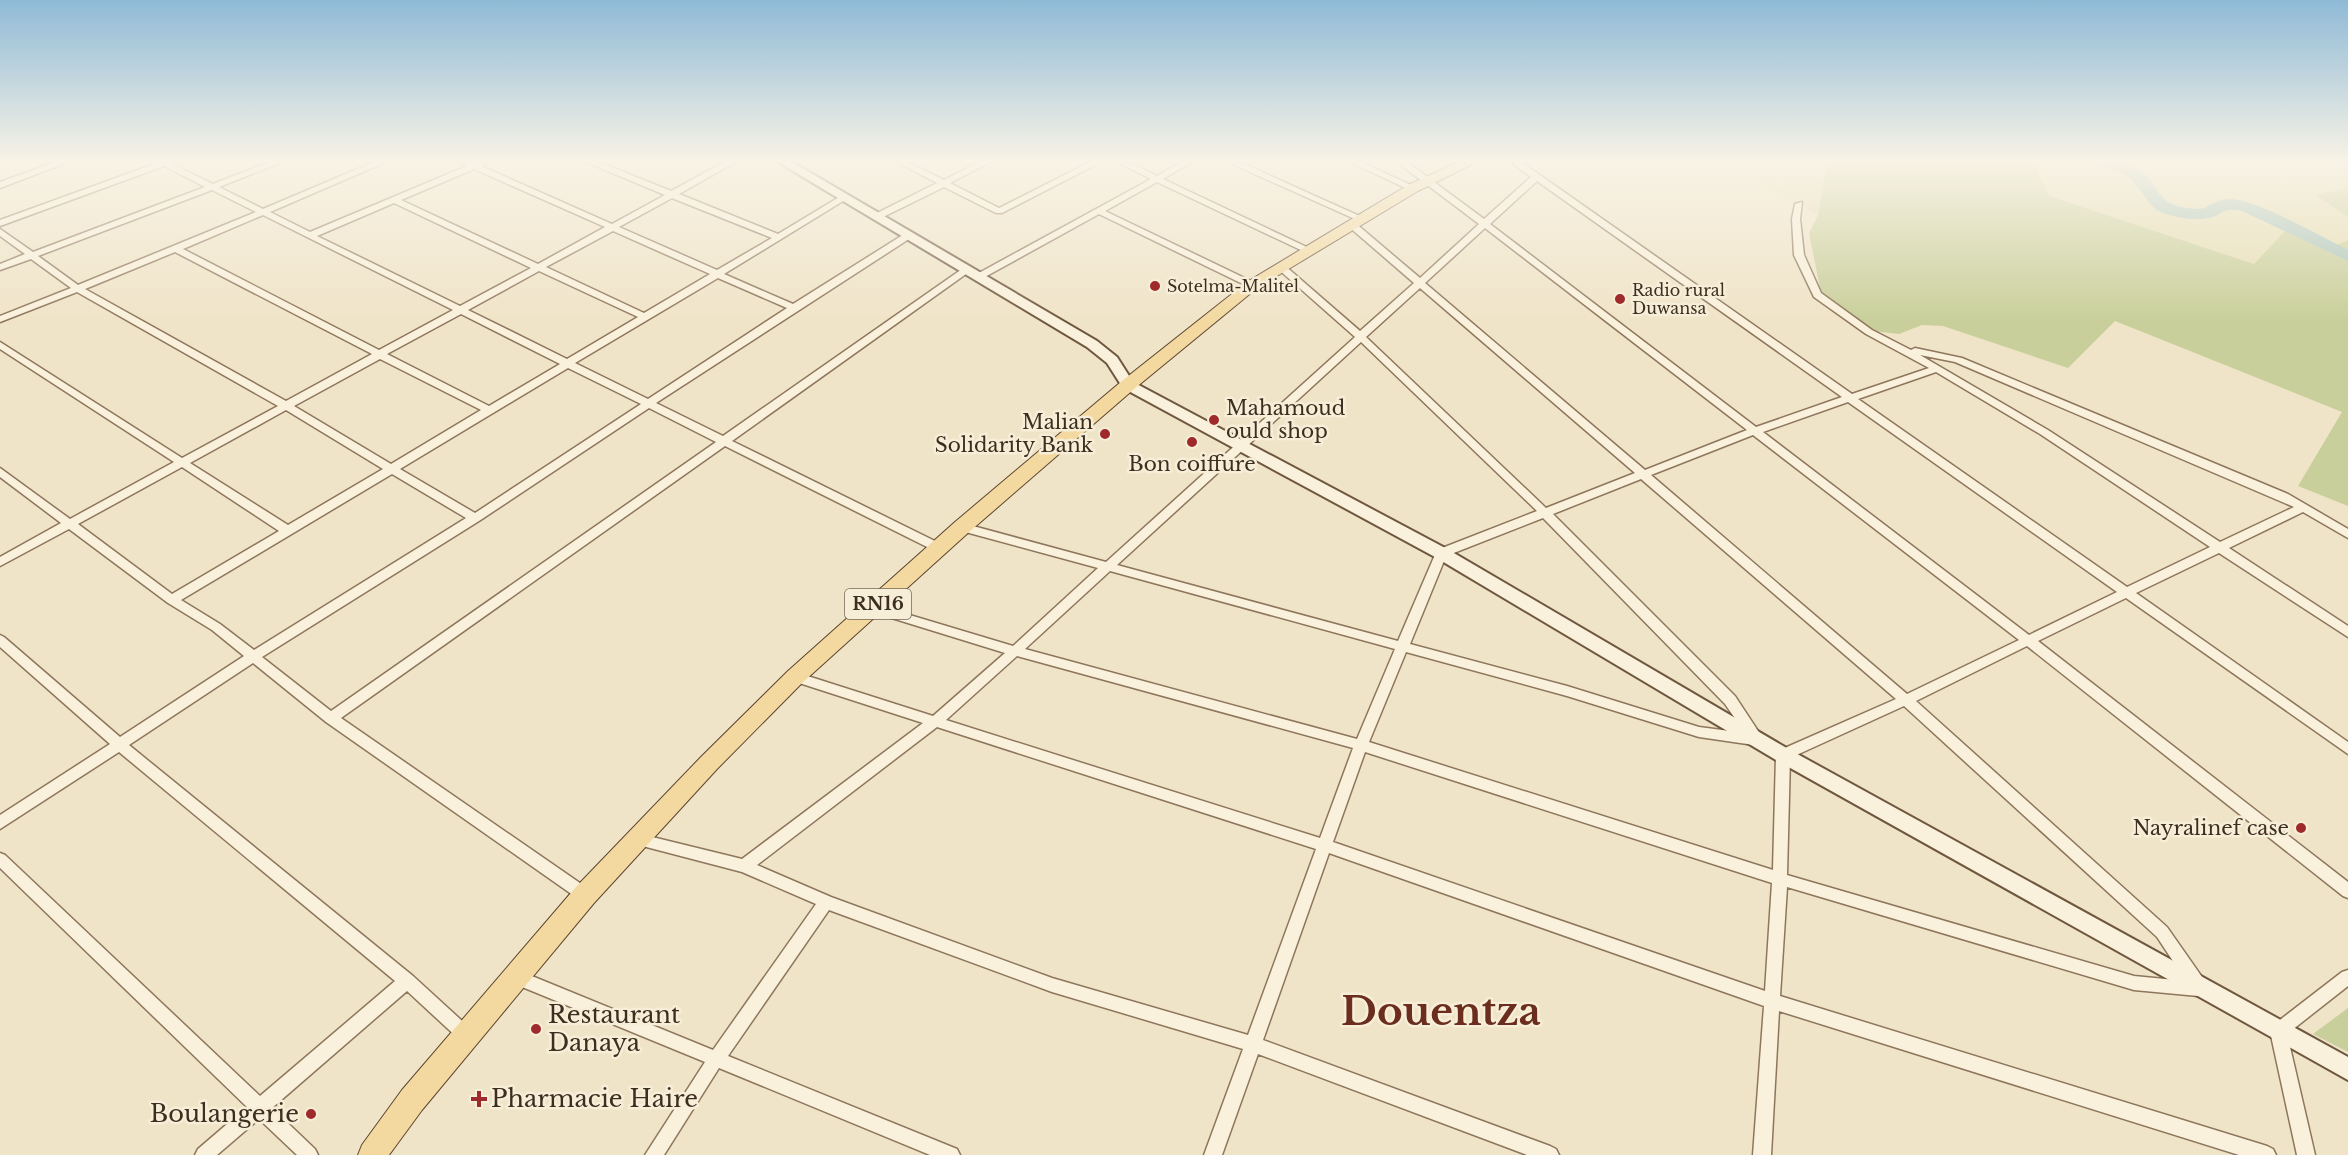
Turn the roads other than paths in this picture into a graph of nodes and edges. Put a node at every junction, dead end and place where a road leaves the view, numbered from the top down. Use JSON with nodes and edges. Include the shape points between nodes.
{"nodes":[{"id":1,"x":28,"y":213,"type":"edge"},
{"id":2,"x":145,"y":213,"type":"edge"},
{"id":3,"x":259,"y":213,"type":"edge"},
{"id":4,"x":263,"y":213,"type":"edge"},
{"id":5,"x":364,"y":213,"type":"edge"},
{"id":6,"x":422,"y":213,"type":"edge"},
{"id":7,"x":580,"y":213,"type":"edge"},
{"id":8,"x":641,"y":213,"type":"edge"},
{"id":9,"x":715,"y":213,"type":"edge"},
{"id":10,"x":818,"y":213,"type":"edge"},
{"id":11,"x":869,"y":213,"type":"edge"},
{"id":12,"x":884,"y":213,"type":"edge"},
{"id":13,"x":1095,"y":213,"type":"edge"},
{"id":14,"x":1103,"y":213,"type":"edge"},
{"id":15,"x":1229,"y":213,"type":"edge"},
{"id":16,"x":1338,"y":213,"type":"edge"},
{"id":17,"x":1369,"y":213,"type":"edge"},
{"id":18,"x":1467,"y":213,"type":"edge"},
{"id":19,"x":1496,"y":213,"type":"edge"},
{"id":20,"x":1587,"y":213,"type":"edge"},
{"id":21,"x":1797,"y":213,"type":"edge"},
{"id":22,"x":876,"y":217,"type":"junction"},
{"id":23,"x":1355,"y":221,"type":"junction"},
{"id":24,"x":0,"y":223,"type":"edge"},
{"id":25,"x":1484,"y":224,"type":"junction"},
{"id":26,"x":614,"y":228,"type":"junction"},
{"id":27,"x":0,"y":232,"type":"edge"},
{"id":28,"x":909,"y":235,"type":"junction"},
{"id":29,"x":309,"y":236,"type":"junction"},
{"id":30,"x":778,"y":237,"type":"junction"},
{"id":31,"x":176,"y":249,"type":"junction"},
{"id":32,"x":1308,"y":250,"type":"junction"},
{"id":33,"x":32,"y":255,"type":"junction"},
{"id":34,"x":0,"y":267,"type":"edge"},
{"id":35,"x":1281,"y":267,"type":"junction"},
{"id":36,"x":541,"y":268,"type":"junction"},
{"id":37,"x":974,"y":272,"type":"junction"},
{"id":38,"x":717,"y":274,"type":"junction"},
{"id":39,"x":1420,"y":283,"type":"junction"},
{"id":40,"x":1252,"y":285,"type":"junction"},
{"id":41,"x":77,"y":288,"type":"junction"},
{"id":42,"x":794,"y":308,"type":"junction"},
{"id":43,"x":460,"y":311,"type":"junction"},
{"id":44,"x":645,"y":317,"type":"junction"},
{"id":45,"x":0,"y":319,"type":"edge"},
{"id":46,"x":1361,"y":337,"type":"junction"},
{"id":47,"x":0,"y":345,"type":"edge"},
{"id":48,"x":1902,"y":348,"type":"junction"},
{"id":49,"x":380,"y":355,"type":"junction"},
{"id":50,"x":567,"y":364,"type":"junction"},
{"id":51,"x":1937,"y":368,"type":"junction"},
{"id":52,"x":1128,"y":385,"type":"junction"},
{"id":53,"x":1851,"y":399,"type":"junction"},
{"id":54,"x":648,"y":404,"type":"junction"},
{"id":55,"x":286,"y":406,"type":"junction"},
{"id":56,"x":489,"y":410,"type":"junction"},
{"id":57,"x":1754,"y":431,"type":"junction"},
{"id":58,"x":724,"y":441,"type":"junction"},
{"id":59,"x":1242,"y":445,"type":"junction"},
{"id":60,"x":182,"y":462,"type":"junction"},
{"id":61,"x":391,"y":469,"type":"junction"},
{"id":62,"x":0,"y":472,"type":"edge"},
{"id":63,"x":1645,"y":475,"type":"junction"},
{"id":64,"x":2303,"y":507,"type":"junction"},
{"id":65,"x":1545,"y":513,"type":"junction"},
{"id":66,"x":475,"y":518,"type":"junction"},
{"id":67,"x":69,"y":525,"type":"junction"},
{"id":68,"x":962,"y":527,"type":"junction"},
{"id":69,"x":288,"y":531,"type":"junction"},
{"id":70,"x":2348,"y":534,"type":"edge"},
{"id":71,"x":939,"y":548,"type":"junction"},
{"id":72,"x":2220,"y":548,"type":"junction"},
{"id":73,"x":1441,"y":553,"type":"junction"},
{"id":74,"x":0,"y":562,"type":"edge"},
{"id":75,"x":1107,"y":567,"type":"junction"},
{"id":76,"x":2128,"y":594,"type":"junction"},
{"id":77,"x":172,"y":600,"type":"junction"},
{"id":78,"x":873,"y":608,"type":"junction"},
{"id":79,"x":2348,"y":632,"type":"edge"},
{"id":80,"x":0,"y":640,"type":"edge"},
{"id":81,"x":2029,"y":641,"type":"junction"},
{"id":82,"x":1403,"y":646,"type":"junction"},
{"id":83,"x":1016,"y":651,"type":"junction"},
{"id":84,"x":252,"y":657,"type":"junction"},
{"id":85,"x":795,"y":677,"type":"junction"},
{"id":86,"x":1906,"y":700,"type":"junction"},
{"id":87,"x":332,"y":717,"type":"junction"},
{"id":88,"x":933,"y":723,"type":"junction"},
{"id":89,"x":1758,"y":740,"type":"junction"},
{"id":90,"x":120,"y":745,"type":"junction"},
{"id":91,"x":1361,"y":745,"type":"junction"},
{"id":92,"x":2348,"y":749,"type":"edge"},
{"id":93,"x":1783,"y":755,"type":"junction"},
{"id":94,"x":0,"y":823,"type":"edge"},
{"id":95,"x":636,"y":839,"type":"junction"},
{"id":96,"x":1326,"y":846,"type":"junction"},
{"id":97,"x":0,"y":859,"type":"edge"},
{"id":98,"x":744,"y":866,"type":"junction"},
{"id":99,"x":1780,"y":879,"type":"junction"},
{"id":100,"x":2348,"y":891,"type":"edge"},
{"id":101,"x":585,"y":895,"type":"junction"},
{"id":102,"x":826,"y":902,"type":"junction"},
{"id":103,"x":516,"y":977,"type":"junction"},
{"id":104,"x":2348,"y":977,"type":"edge"},
{"id":105,"x":407,"y":981,"type":"junction"},
{"id":106,"x":2202,"y":990,"type":"junction"},
{"id":107,"x":1772,"y":1001,"type":"junction"},
{"id":108,"x":2278,"y":1031,"type":"junction"},
{"id":109,"x":466,"y":1035,"type":"junction"},
{"id":110,"x":1253,"y":1044,"type":"junction"},
{"id":111,"x":716,"y":1059,"type":"junction"},
{"id":112,"x":2348,"y":1069,"type":"edge"},
{"id":113,"x":259,"y":1107,"type":"junction"},
{"id":114,"x":204,"y":1155,"type":"edge"},
{"id":115,"x":309,"y":1155,"type":"edge"},
{"id":116,"x":372,"y":1155,"type":"edge"},
{"id":117,"x":654,"y":1155,"type":"edge"},
{"id":118,"x":951,"y":1155,"type":"edge"},
{"id":119,"x":1213,"y":1155,"type":"edge"},
{"id":120,"x":1550,"y":1155,"type":"edge"},
{"id":121,"x":1762,"y":1155,"type":"edge"},
{"id":122,"x":2267,"y":1155,"type":"edge"},
{"id":123,"x":2306,"y":1155,"type":"edge"}],
"edges":[{"from":1,"to":24,"type":"street"},
{"from":2,"to":33,"type":"street"},
{"from":3,"to":31,"type":"street"},
{"from":4,"to":29,"type":"street"},
{"from":5,"to":29,"type":"street"},
{"from":6,"to":36,"type":"street"},
{"from":7,"to":26,"type":"street"},
{"from":8,"to":26,"type":"street"},
{"from":9,"to":30,"type":"street"},
{"from":10,"to":30,"type":"street"},
{"from":11,"to":22,"type":"main road"},
{"from":12,"to":22,"type":"street"},
{"from":13,"to":37,"type":"street"},
{"from":14,"to":40,"type":"street"},
{"from":15,"to":32,"type":"street"},
{"from":16,"to":23,"type":"street"},
{"from":17,"to":23,"type":"main road","number":"RN16"},
{"from":18,"to":25,"type":"street"},
{"from":19,"to":25,"type":"street"},
{"from":20,"to":53,"type":"street"},
{"from":21,"to":48,"type":"street","via":[[1799,255],[1816,295],[1869,332]]},
{"from":22,"to":28,"type":"main road"},
{"from":23,"to":32,"type":"main road","number":"RN16"},
{"from":23,"to":39,"type":"street"},
{"from":25,"to":39,"type":"street"},
{"from":25,"to":57,"type":"street"},
{"from":26,"to":36,"type":"street"},
{"from":26,"to":38,"type":"street"},
{"from":27,"to":33,"type":"street"},
{"from":28,"to":37,"type":"main road"},
{"from":28,"to":42,"type":"street"},
{"from":29,"to":43,"type":"street"},
{"from":30,"to":38,"type":"street"},
{"from":31,"to":41,"type":"street"},
{"from":31,"to":49,"type":"street"},
{"from":32,"to":35,"type":"main road","number":"RN16"},
{"from":33,"to":34,"type":"street"},
{"from":33,"to":41,"type":"street"},
{"from":35,"to":40,"type":"main road","number":"RN16"},
{"from":35,"to":46,"type":"street"},
{"from":36,"to":43,"type":"street"},
{"from":36,"to":44,"type":"street"},
{"from":37,"to":52,"type":"main road","via":[[1092,344],[1112,360]]},
{"from":37,"to":58,"type":"street"},
{"from":38,"to":42,"type":"street"},
{"from":38,"to":44,"type":"street"},
{"from":39,"to":46,"type":"street"},
{"from":39,"to":63,"type":"street"},
{"from":40,"to":52,"type":"main road","number":"RN16"},
{"from":41,"to":45,"type":"street"},
{"from":41,"to":55,"type":"street"},
{"from":42,"to":54,"type":"street"},
{"from":43,"to":49,"type":"street"},
{"from":43,"to":50,"type":"street"},
{"from":44,"to":50,"type":"street"},
{"from":46,"to":59,"type":"street"},
{"from":46,"to":65,"type":"street"},
{"from":47,"to":60,"type":"street"},
{"from":48,"to":51,"type":"street"},
{"from":48,"to":64,"type":"street","via":[[1958,360]]},
{"from":49,"to":55,"type":"street"},
{"from":49,"to":56,"type":"street"},
{"from":50,"to":54,"type":"street"},
{"from":50,"to":56,"type":"street"},
{"from":51,"to":53,"type":"street"},
{"from":51,"to":72,"type":"street"},
{"from":52,"to":59,"type":"main road"},
{"from":52,"to":68,"type":"main road","number":"RN16"},
{"from":53,"to":57,"type":"street"},
{"from":53,"to":76,"type":"street"},
{"from":54,"to":58,"type":"street"},
{"from":54,"to":66,"type":"street"},
{"from":55,"to":60,"type":"street"},
{"from":55,"to":61,"type":"street"},
{"from":56,"to":61,"type":"street"},
{"from":57,"to":63,"type":"street"},
{"from":57,"to":81,"type":"street"},
{"from":58,"to":71,"type":"street"},
{"from":58,"to":87,"type":"street"},
{"from":59,"to":73,"type":"main road"},
{"from":59,"to":75,"type":"street"},
{"from":60,"to":67,"type":"street"},
{"from":60,"to":69,"type":"street"},
{"from":61,"to":66,"type":"street"},
{"from":61,"to":69,"type":"street"},
{"from":62,"to":67,"type":"street"},
{"from":63,"to":65,"type":"street"},
{"from":63,"to":86,"type":"street"},
{"from":64,"to":70,"type":"street"},
{"from":64,"to":72,"type":"street"},
{"from":65,"to":73,"type":"street"},
{"from":65,"to":89,"type":"street","via":[[1730,700]]},
{"from":66,"to":84,"type":"street"},
{"from":67,"to":74,"type":"street"},
{"from":67,"to":77,"type":"street"},
{"from":68,"to":71,"type":"main road","number":"RN16"},
{"from":68,"to":75,"type":"street"},
{"from":69,"to":77,"type":"street"},
{"from":71,"to":78,"type":"main road","number":"RN16"},
{"from":72,"to":76,"type":"street"},
{"from":72,"to":79,"type":"street"},
{"from":73,"to":82,"type":"street"},
{"from":73,"to":89,"type":"main road"},
{"from":75,"to":82,"type":"street"},
{"from":75,"to":83,"type":"street"},
{"from":76,"to":81,"type":"street"},
{"from":76,"to":92,"type":"street"},
{"from":77,"to":84,"type":"street","via":[[216,627]]},
{"from":78,"to":83,"type":"street"},
{"from":78,"to":85,"type":"main road","number":"RN16"},
{"from":80,"to":90,"type":"street"},
{"from":81,"to":86,"type":"street"},
{"from":81,"to":100,"type":"street"},
{"from":82,"to":89,"type":"street","via":[[1699,732]]},
{"from":82,"to":91,"type":"street"},
{"from":83,"to":88,"type":"street"},
{"from":83,"to":91,"type":"street"},
{"from":84,"to":87,"type":"street"},
{"from":84,"to":90,"type":"street"},
{"from":85,"to":88,"type":"street"},
{"from":85,"to":95,"type":"main road","number":"RN16"},
{"from":86,"to":93,"type":"street"},
{"from":86,"to":106,"type":"street","via":[[2162,932]]},
{"from":87,"to":101,"type":"street"},
{"from":88,"to":96,"type":"street"},
{"from":88,"to":98,"type":"street"},
{"from":89,"to":93,"type":"main road"},
{"from":90,"to":94,"type":"street"},
{"from":90,"to":105,"type":"street"},
{"from":91,"to":96,"type":"street"},
{"from":91,"to":99,"type":"street"},
{"from":93,"to":99,"type":"street"},
{"from":93,"to":106,"type":"main road"},
{"from":95,"to":98,"type":"street"},
{"from":95,"to":101,"type":"main road","number":"RN16"},
{"from":96,"to":107,"type":"street"},
{"from":96,"to":110,"type":"street"},
{"from":97,"to":113,"type":"street"},
{"from":98,"to":102,"type":"street"},
{"from":99,"to":106,"type":"street","via":[[2134,983]]},
{"from":99,"to":107,"type":"street"},
{"from":101,"to":103,"type":"main road","number":"RN16"},
{"from":102,"to":110,"type":"street","via":[[1052,985]]},
{"from":102,"to":111,"type":"street"},
{"from":103,"to":109,"type":"main road","number":"RN16"},
{"from":103,"to":111,"type":"street"},
{"from":104,"to":108,"type":"street"},
{"from":105,"to":109,"type":"street"},
{"from":105,"to":113,"type":"street"},
{"from":106,"to":108,"type":"main road"},
{"from":107,"to":121,"type":"street"},
{"from":107,"to":122,"type":"street"},
{"from":108,"to":112,"type":"main road"},
{"from":108,"to":123,"type":"street"},
{"from":109,"to":116,"type":"main road","number":"RN16"},
{"from":110,"to":119,"type":"street"},
{"from":110,"to":120,"type":"street"},
{"from":111,"to":117,"type":"street"},
{"from":111,"to":118,"type":"street"},
{"from":113,"to":114,"type":"street"},
{"from":113,"to":115,"type":"street"}]}
